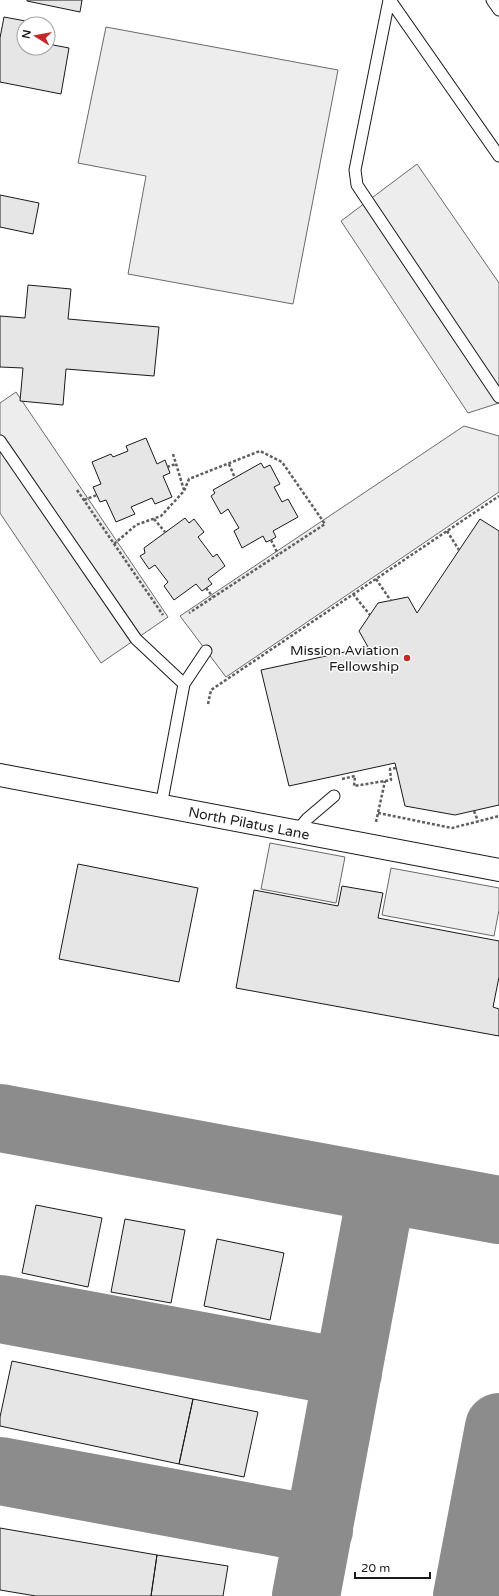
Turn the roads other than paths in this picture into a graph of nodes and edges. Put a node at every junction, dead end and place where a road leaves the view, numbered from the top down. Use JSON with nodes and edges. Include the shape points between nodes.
{"nodes":[{"id":1,"x":389,"y":0,"type":"edge"},
{"id":2,"x":492,"y":0,"type":"edge"},
{"id":3,"x":499,"y":10,"type":"edge"},
{"id":4,"x":499,"y":156,"type":"edge"},
{"id":5,"x":499,"y":397,"type":"edge"},
{"id":6,"x":0,"y":441,"type":"edge"},
{"id":7,"x":206,"y":651,"type":"dead end"},
{"id":8,"x":184,"y":684,"type":"junction"},
{"id":9,"x":0,"y":775,"type":"edge"},
{"id":10,"x":334,"y":796,"type":"dead end"},
{"id":11,"x":161,"y":806,"type":"junction"},
{"id":12,"x":296,"y":832,"type":"junction"},
{"id":13,"x":499,"y":870,"type":"edge"}],
"edges":[{"from":1,"to":4,"type":"lane"},
{"from":1,"to":5,"type":"lane","via":[[355,170],[357,184]]},
{"from":2,"to":3,"type":"lane"},
{"from":6,"to":8,"type":"lane","via":[[136,639]]},
{"from":7,"to":8,"type":"lane"},
{"from":8,"to":11,"type":"lane"},
{"from":9,"to":11,"type":"street","name":"North Pilatus Lane"},
{"from":10,"to":12,"type":"lane"},
{"from":11,"to":12,"type":"street","name":"North Pilatus Lane"},
{"from":12,"to":13,"type":"street","name":"North Pilatus Lane"}]}
